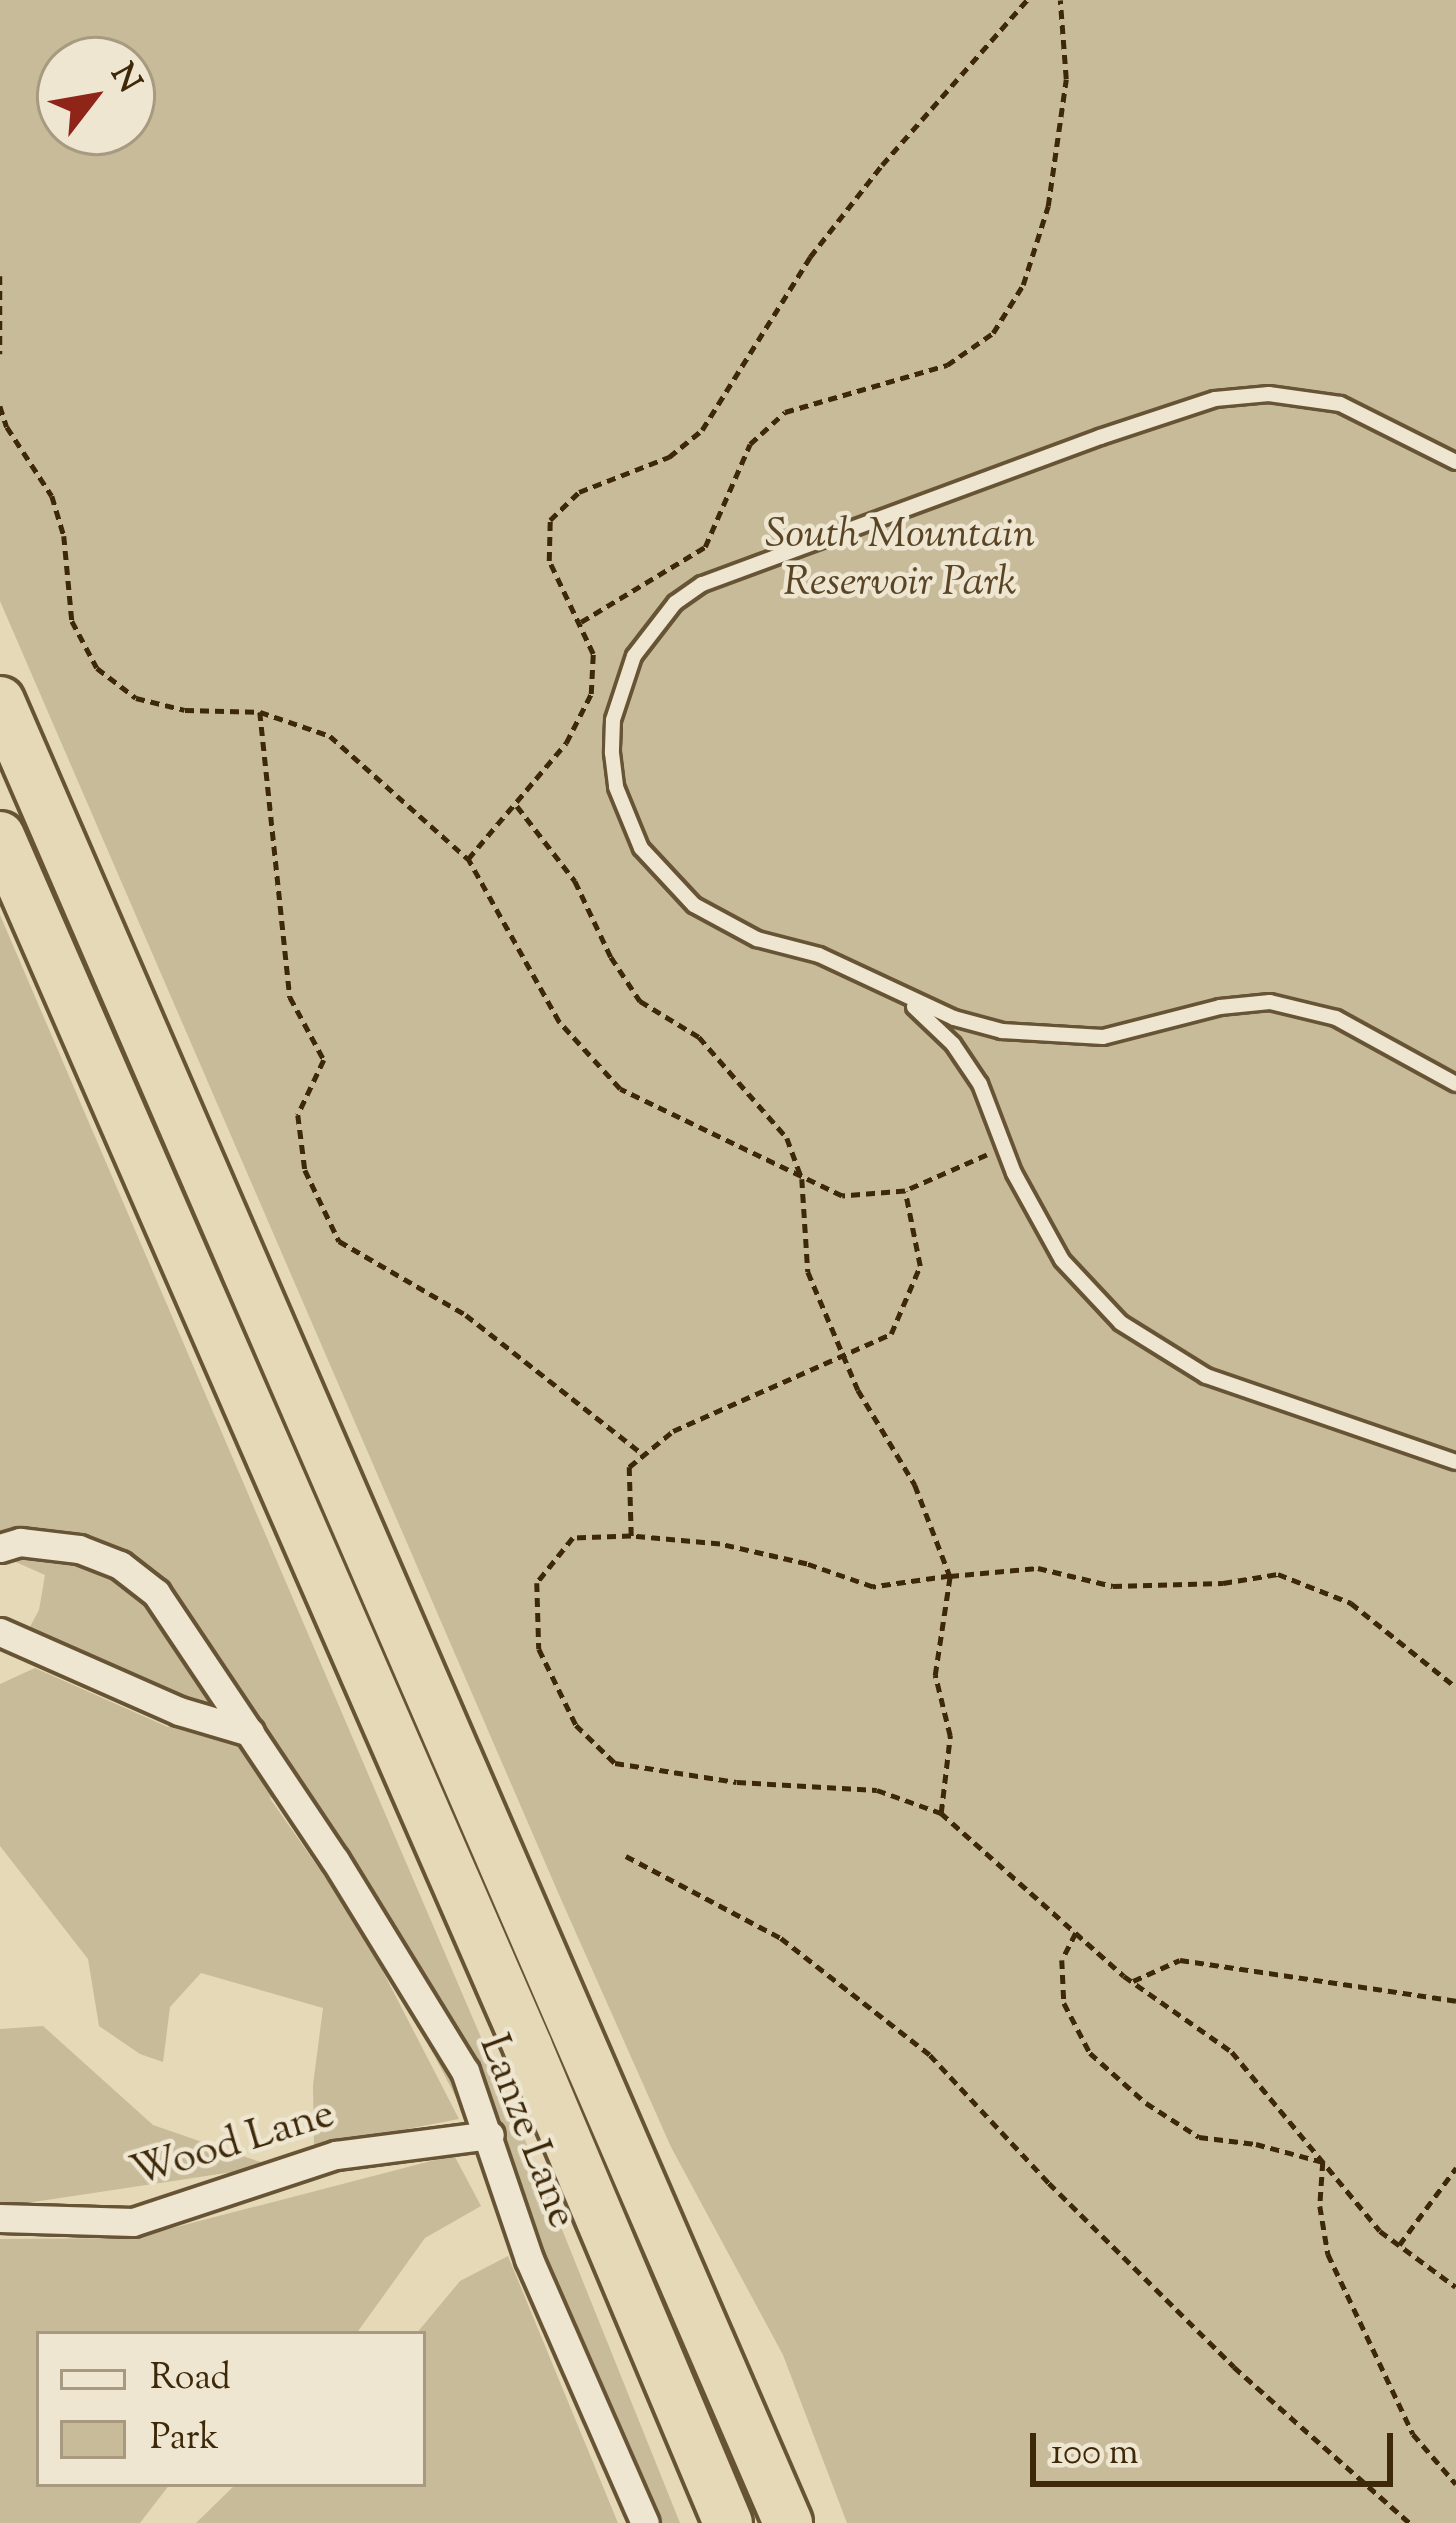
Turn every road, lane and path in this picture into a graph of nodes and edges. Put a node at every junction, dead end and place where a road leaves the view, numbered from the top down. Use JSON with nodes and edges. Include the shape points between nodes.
{"nodes":[{"id":1,"x":1027,"y":0,"type":"edge"},
{"id":2,"x":1060,"y":0,"type":"edge"},
{"id":3,"x":0,"y":276,"type":"edge"},
{"id":4,"x":0,"y":354,"type":"edge"},
{"id":5,"x":0,"y":406,"type":"edge"},
{"id":6,"x":1456,"y":461,"type":"edge"},
{"id":7,"x":581,"y":622,"type":"junction"},
{"id":8,"x":0,"y":701,"type":"edge"},
{"id":9,"x":260,"y":712,"type":"junction"},
{"id":10,"x":517,"y":806,"type":"junction"},
{"id":11,"x":0,"y":836,"type":"edge"},
{"id":12,"x":468,"y":859,"type":"junction"},
{"id":13,"x":896,"y":993,"type":"junction"},
{"id":14,"x":1456,"y":1084,"type":"edge"},
{"id":15,"x":1005,"y":1145,"type":"junction"},
{"id":16,"x":802,"y":1179,"type":"junction"},
{"id":17,"x":905,"y":1191,"type":"junction"},
{"id":18,"x":844,"y":1355,"type":"junction"},
{"id":19,"x":644,"y":1455,"type":"junction"},
{"id":20,"x":1456,"y":1462,"type":"edge"},
{"id":21,"x":632,"y":1536,"type":"junction"},
{"id":22,"x":0,"y":1548,"type":"edge"},
{"id":23,"x":950,"y":1576,"type":"junction"},
{"id":24,"x":0,"y":1632,"type":"edge"},
{"id":25,"x":1456,"y":1687,"type":"edge"},
{"id":26,"x":250,"y":1732,"type":"junction"},
{"id":27,"x":940,"y":1813,"type":"junction"},
{"id":28,"x":626,"y":1856,"type":"dead end"},
{"id":29,"x":1076,"y":1933,"type":"junction"},
{"id":30,"x":1132,"y":1982,"type":"junction"},
{"id":31,"x":1456,"y":2000,"type":"edge"},
{"id":32,"x":490,"y":2135,"type":"junction"},
{"id":33,"x":1323,"y":2162,"type":"junction"},
{"id":34,"x":1456,"y":2168,"type":"edge"},
{"id":35,"x":0,"y":2218,"type":"edge"},
{"id":36,"x":1399,"y":2245,"type":"junction"},
{"id":37,"x":1456,"y":2287,"type":"edge"},
{"id":38,"x":1456,"y":2484,"type":"edge"},
{"id":39,"x":645,"y":2523,"type":"edge"},
{"id":40,"x":728,"y":2523,"type":"edge"},
{"id":41,"x":788,"y":2523,"type":"edge"},
{"id":42,"x":1410,"y":2523,"type":"edge"}],
"edges":[{"from":1,"to":7,"type":"path","via":[[810,257],[702,430],[669,457],[580,492],[550,520],[549,561]]},
{"from":2,"to":7,"type":"path","via":[[1066,79],[1048,206],[1023,286],[993,333],[947,365],[784,412],[750,444],[705,547]]},
{"from":3,"to":4,"type":"path"},
{"from":5,"to":9,"type":"path","via":[[52,496],[72,621],[97,668],[136,698],[185,710]]},
{"from":6,"to":13,"type":"lane","via":[[1340,404],[1268,394],[1215,399],[725,571],[675,604],[634,656],[614,720],[616,787],[641,848],[664,879],[721,923],[819,955]]},
{"from":7,"to":10,"type":"path","via":[[593,654],[591,694],[566,743]]},
{"from":8,"to":41,"type":"highway"},
{"from":9,"to":12,"type":"path","via":[[330,736]]},
{"from":9,"to":19,"type":"path","via":[[290,997],[325,1060],[298,1115],[305,1170],[338,1240],[466,1315]]},
{"from":10,"to":12,"type":"path"},
{"from":10,"to":16,"type":"path","via":[[575,880],[640,1001],[699,1037],[787,1138]]},
{"from":11,"to":40,"type":"highway"},
{"from":12,"to":16,"type":"path","via":[[559,1022],[620,1088]]},
{"from":13,"to":14,"type":"lane","via":[[954,1018],[1052,1037],[1103,1037],[1239,1004],[1306,1007]]},
{"from":13,"to":15,"type":"lane","via":[[952,1044],[980,1084]]},
{"from":15,"to":17,"type":"path"},
{"from":15,"to":20,"type":"lane","via":[[1062,1260],[1094,1298],[1162,1353],[1206,1376]]},
{"from":16,"to":17,"type":"path","via":[[842,1196]]},
{"from":16,"to":18,"type":"path","via":[[808,1272]]},
{"from":17,"to":18,"type":"path","via":[[920,1266],[891,1334]]},
{"from":18,"to":19,"type":"path","via":[[673,1431]]},
{"from":18,"to":23,"type":"path","via":[[915,1485]]},
{"from":19,"to":21,"type":"path","via":[[629,1467]]},
{"from":21,"to":23,"type":"path","via":[[720,1544],[873,1587]]},
{"from":21,"to":27,"type":"path","via":[[573,1538],[537,1583],[539,1649],[576,1725],[615,1763],[717,1780],[877,1790]]},
{"from":22,"to":26,"type":"street","name":"Lanze Lane","via":[[20,1542],[80,1549],[120,1565],[156,1593]]},
{"from":23,"to":25,"type":"path","via":[[1037,1568],[1113,1586],[1278,1574],[1351,1603]]},
{"from":23,"to":27,"type":"path","via":[[934,1675],[950,1736]]},
{"from":24,"to":26,"type":"street","via":[[179,1711]]},
{"from":26,"to":32,"type":"street","name":"Lanze Lane","via":[[397,1954],[465,2071]]},
{"from":27,"to":29,"type":"path"},
{"from":28,"to":42,"type":"path","via":[[781,1938],[930,2055],[1234,2367]]},
{"from":29,"to":30,"type":"path"},
{"from":29,"to":33,"type":"path","via":[[1062,1960],[1064,2003],[1090,2053],[1199,2137]]},
{"from":30,"to":31,"type":"path","via":[[1180,1960]]},
{"from":30,"to":33,"type":"path","via":[[1232,2052]]},
{"from":32,"to":35,"type":"street","name":"Wood Lane","via":[[336,2155],[133,2222]]},
{"from":32,"to":39,"type":"street","name":"Lanze Lane","via":[[529,2259]]},
{"from":33,"to":36,"type":"path"},
{"from":33,"to":38,"type":"path","via":[[1328,2254],[1413,2434]]},
{"from":34,"to":36,"type":"path"},
{"from":36,"to":37,"type":"path"}]}
